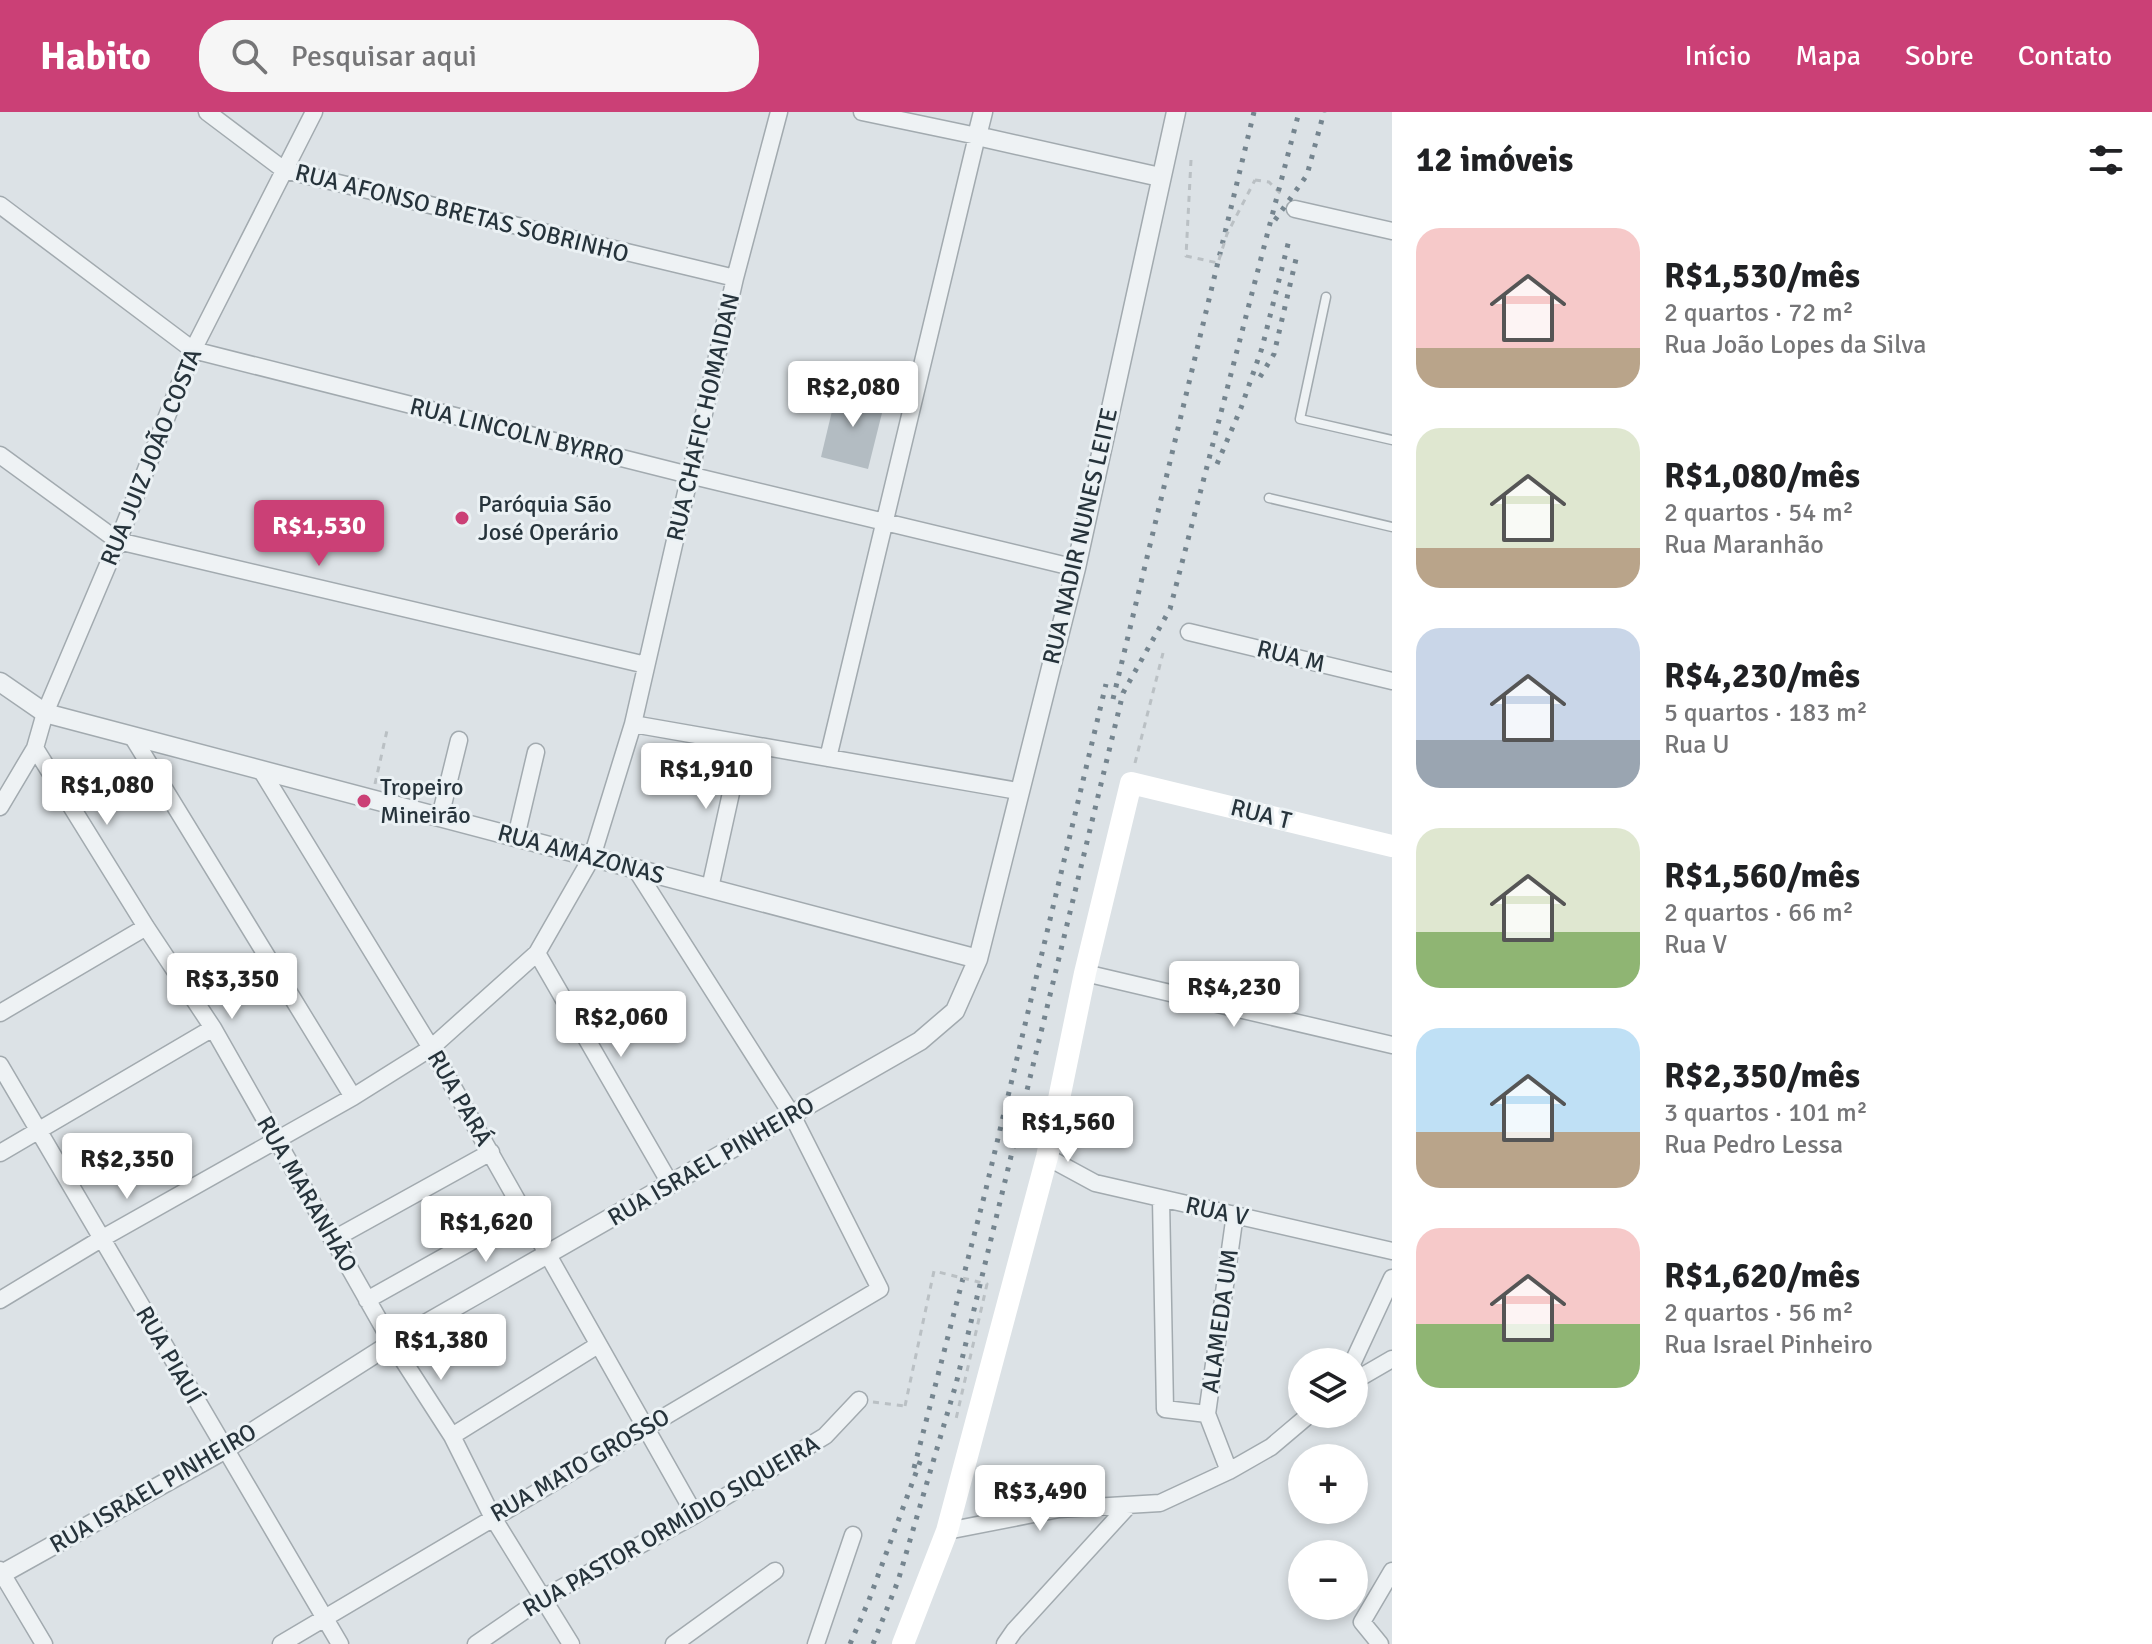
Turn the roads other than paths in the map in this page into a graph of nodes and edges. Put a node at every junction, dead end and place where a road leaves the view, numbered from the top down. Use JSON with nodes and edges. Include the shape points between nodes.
{"nodes":[{"id":1,"x":207,"y":112,"type":"edge"},
{"id":2,"x":314,"y":112,"type":"edge"},
{"id":3,"x":779,"y":112,"type":"edge"},
{"id":4,"x":862,"y":112,"type":"edge"},
{"id":5,"x":983,"y":112,"type":"edge"},
{"id":6,"x":1176,"y":112,"type":"edge"},
{"id":7,"x":977,"y":136,"type":"junction"},
{"id":8,"x":284,"y":170,"type":"junction"},
{"id":9,"x":1160,"y":177,"type":"junction"},
{"id":10,"x":0,"y":205,"type":"edge"},
{"id":11,"x":1295,"y":209,"type":"road end"},
{"id":12,"x":1392,"y":231,"type":"edge"},
{"id":13,"x":735,"y":278,"type":"junction"},
{"id":14,"x":1326,"y":297,"type":"dead end"},
{"id":15,"x":193,"y":350,"type":"junction"},
{"id":16,"x":1392,"y":440,"type":"edge"},
{"id":17,"x":0,"y":455,"type":"edge"},
{"id":18,"x":689,"y":475,"type":"junction"},
{"id":19,"x":1269,"y":498,"type":"dead end"},
{"id":20,"x":885,"y":522,"type":"junction"},
{"id":21,"x":1392,"y":527,"type":"edge"},
{"id":22,"x":118,"y":541,"type":"junction"},
{"id":23,"x":1076,"y":568,"type":"junction"},
{"id":24,"x":1189,"y":632,"type":"dead end"},
{"id":25,"x":646,"y":665,"type":"junction"},
{"id":26,"x":1392,"y":681,"type":"edge"},
{"id":27,"x":0,"y":682,"type":"edge"},
{"id":28,"x":45,"y":713,"type":"junction"},
{"id":29,"x":633,"y":724,"type":"junction"},
{"id":30,"x":132,"y":736,"type":"junction"},
{"id":31,"x":459,"y":740,"type":"dead end"},
{"id":32,"x":742,"y":743,"type":"junction"},
{"id":33,"x":35,"y":748,"type":"junction"},
{"id":34,"x":536,"y":752,"type":"dead end"},
{"id":35,"x":828,"y":758,"type":"junction"},
{"id":36,"x":261,"y":770,"type":"junction"},
{"id":37,"x":1018,"y":791,"type":"junction"},
{"id":38,"x":0,"y":807,"type":"edge"},
{"id":39,"x":440,"y":817,"type":"junction"},
{"id":40,"x":516,"y":837,"type":"junction"},
{"id":41,"x":1392,"y":846,"type":"edge"},
{"id":42,"x":592,"y":857,"type":"junction"},
{"id":43,"x":635,"y":868,"type":"junction"},
{"id":44,"x":710,"y":888,"type":"junction"},
{"id":45,"x":146,"y":927,"type":"junction"},
{"id":46,"x":537,"y":953,"type":"junction"},
{"id":47,"x":978,"y":959,"type":"junction"},
{"id":48,"x":1085,"y":973,"type":"junction"},
{"id":49,"x":0,"y":1013,"type":"edge"},
{"id":50,"x":213,"y":1028,"type":"junction"},
{"id":51,"x":1392,"y":1045,"type":"edge"},
{"id":52,"x":431,"y":1048,"type":"junction"},
{"id":53,"x":0,"y":1065,"type":"edge"},
{"id":54,"x":353,"y":1097,"type":"junction"},
{"id":55,"x":792,"y":1115,"type":"junction"},
{"id":56,"x":39,"y":1129,"type":"junction"},
{"id":57,"x":276,"y":1141,"type":"junction"},
{"id":58,"x":491,"y":1152,"type":"junction"},
{"id":59,"x":0,"y":1153,"type":"edge"},
{"id":60,"x":1047,"y":1157,"type":"junction"},
{"id":61,"x":671,"y":1185,"type":"junction"},
{"id":62,"x":1161,"y":1199,"type":"junction"},
{"id":63,"x":524,"y":1212,"type":"junction"},
{"id":64,"x":1235,"y":1214,"type":"junction"},
{"id":65,"x":101,"y":1239,"type":"junction"},
{"id":66,"x":332,"y":1240,"type":"junction"},
{"id":67,"x":1392,"y":1251,"type":"edge"},
{"id":68,"x":545,"y":1254,"type":"junction"},
{"id":69,"x":1392,"y":1278,"type":"edge"},
{"id":70,"x":0,"y":1300,"type":"edge"},
{"id":71,"x":367,"y":1300,"type":"junction"},
{"id":72,"x":392,"y":1343,"type":"junction"},
{"id":73,"x":598,"y":1345,"type":"junction"},
{"id":74,"x":1360,"y":1348,"type":"edge"},
{"id":75,"x":1392,"y":1359,"type":"edge"},
{"id":76,"x":1368,"y":1373,"type":"edge"},
{"id":77,"x":859,"y":1400,"type":"road end"},
{"id":78,"x":1207,"y":1414,"type":"junction"},
{"id":79,"x":645,"y":1427,"type":"junction"},
{"id":80,"x":1293,"y":1428,"type":"edge"},
{"id":81,"x":452,"y":1436,"type":"junction"},
{"id":82,"x":224,"y":1450,"type":"junction"},
{"id":83,"x":1229,"y":1471,"type":"junction"},
{"id":84,"x":1129,"y":1505,"type":"junction"},
{"id":85,"x":695,"y":1515,"type":"junction"},
{"id":86,"x":492,"y":1516,"type":"junction"},
{"id":87,"x":947,"y":1531,"type":"junction"},
{"id":88,"x":853,"y":1535,"type":"dead end"},
{"id":89,"x":775,"y":1571,"type":"dead end"},
{"id":90,"x":1392,"y":1571,"type":"edge"},
{"id":91,"x":1,"y":1573,"type":"edge"},
{"id":92,"x":543,"y":1598,"type":"junction"},
{"id":93,"x":325,"y":1617,"type":"junction"},
{"id":94,"x":44,"y":1644,"type":"edge"},
{"id":95,"x":281,"y":1644,"type":"edge"},
{"id":96,"x":340,"y":1644,"type":"edge"},
{"id":97,"x":476,"y":1644,"type":"edge"},
{"id":98,"x":571,"y":1644,"type":"edge"},
{"id":99,"x":674,"y":1644,"type":"edge"},
{"id":100,"x":816,"y":1644,"type":"edge"},
{"id":101,"x":903,"y":1644,"type":"edge"},
{"id":102,"x":1005,"y":1644,"type":"edge"},
{"id":103,"x":1380,"y":1644,"type":"edge"}],
"edges":[{"from":1,"to":8,"type":"street","name":"RUA AFONSO BRETAS SOBRINHO"},
{"from":2,"to":8,"type":"street","name":"RUA JUIZ JOÃO COSTA"},
{"from":3,"to":13,"type":"street","name":"RUA CHAFIC HOMAIDAN"},
{"from":4,"to":7,"type":"street"},
{"from":5,"to":7,"type":"street"},
{"from":6,"to":9,"type":"street","name":"RUA NADIR NUNES LEITE"},
{"from":7,"to":9,"type":"street"},
{"from":7,"to":20,"type":"street"},
{"from":8,"to":13,"type":"street","name":"RUA AFONSO BRETAS SOBRINHO"},
{"from":8,"to":15,"type":"street","name":"RUA JUIZ JOÃO COSTA"},
{"from":9,"to":23,"type":"street","name":"RUA NADIR NUNES LEITE"},
{"from":10,"to":15,"type":"street","name":"RUA LINCOLN BYRRO"},
{"from":11,"to":12,"type":"street"},
{"from":13,"to":18,"type":"street","name":"RUA CHAFIC HOMAIDAN"},
{"from":14,"to":16,"type":"lane","via":[[1300,419]]},
{"from":15,"to":18,"type":"street","name":"RUA LINCOLN BYRRO"},
{"from":15,"to":22,"type":"street","name":"RUA JUIZ JOÃO COSTA"},
{"from":17,"to":22,"type":"street"},
{"from":18,"to":20,"type":"street","name":"RUA LINCOLN BYRRO"},
{"from":18,"to":25,"type":"street","name":"RUA CHAFIC HOMAIDAN"},
{"from":19,"to":21,"type":"lane"},
{"from":20,"to":23,"type":"street","name":"RUA LINCOLN BYRRO"},
{"from":20,"to":35,"type":"street"},
{"from":22,"to":25,"type":"street"},
{"from":22,"to":28,"type":"street","name":"RUA JUIZ JOÃO COSTA"},
{"from":23,"to":37,"type":"street","name":"RUA NADIR NUNES LEITE"},
{"from":24,"to":26,"type":"street","name":"RUA M"},
{"from":25,"to":29,"type":"street","name":"RUA CHAFIC HOMAIDAN"},
{"from":27,"to":28,"type":"street","name":"RUA AMAZONAS"},
{"from":28,"to":30,"type":"street","name":"RUA AMAZONAS"},
{"from":28,"to":33,"type":"street","name":"RUA JUIZ JOÃO COSTA"},
{"from":29,"to":32,"type":"street"},
{"from":29,"to":42,"type":"street","name":"RUA CHAFIC HOMAIDAN"},
{"from":30,"to":36,"type":"street","name":"RUA AMAZONAS"},
{"from":30,"to":54,"type":"street"},
{"from":31,"to":39,"type":"street"},
{"from":32,"to":35,"type":"street"},
{"from":32,"to":44,"type":"street"},
{"from":33,"to":38,"type":"street","name":"RUA JUIZ JOÃO COSTA"},
{"from":33,"to":45,"type":"street","name":"RUA MARANHÃO"},
{"from":34,"to":40,"type":"street"},
{"from":35,"to":37,"type":"street"},
{"from":36,"to":39,"type":"street","name":"RUA AMAZONAS"},
{"from":36,"to":52,"type":"street","name":"RUA PARÁ"},
{"from":37,"to":47,"type":"street","name":"RUA NADIR NUNES LEITE"},
{"from":39,"to":40,"type":"street","name":"RUA AMAZONAS"},
{"from":40,"to":42,"type":"street","name":"RUA AMAZONAS"},
{"from":41,"to":48,"type":"main road","name":"RUA T","via":[[1131,783]]},
{"from":42,"to":43,"type":"street","name":"RUA AMAZONAS"},
{"from":42,"to":46,"type":"street","name":"RUA CHAFIC HOMAIDAN"},
{"from":43,"to":44,"type":"street","name":"RUA AMAZONAS"},
{"from":43,"to":55,"type":"street"},
{"from":44,"to":47,"type":"street","name":"RUA AMAZONAS"},
{"from":45,"to":49,"type":"street"},
{"from":45,"to":50,"type":"street","name":"RUA MARANHÃO"},
{"from":46,"to":52,"type":"street","name":"RUA CHAFIC HOMAIDAN"},
{"from":46,"to":61,"type":"street"},
{"from":47,"to":55,"type":"street","name":"RUA ISRAEL PINHEIRO","via":[[955,1011],[932,1031]]},
{"from":48,"to":51,"type":"street"},
{"from":48,"to":60,"type":"main road"},
{"from":50,"to":56,"type":"street"},
{"from":50,"to":57,"type":"street","name":"RUA MARANHÃO"},
{"from":52,"to":54,"type":"street","name":"RUA CHAFIC HOMAIDAN"},
{"from":52,"to":58,"type":"street","name":"RUA PARÁ"},
{"from":53,"to":56,"type":"street","name":"RUA PIAUÍ"},
{"from":54,"to":57,"type":"street","name":"RUA CHAFIC HOMAIDAN"},
{"from":55,"to":61,"type":"street","name":"RUA ISRAEL PINHEIRO"},
{"from":55,"to":79,"type":"street","name":"RUA MATO GROSSO","via":[[880,1289]]},
{"from":56,"to":59,"type":"street"},
{"from":56,"to":65,"type":"street","name":"RUA PIAUÍ"},
{"from":57,"to":65,"type":"street","name":"RUA CHAFIC HOMAIDAN"},
{"from":57,"to":66,"type":"street","name":"RUA MARANHÃO"},
{"from":58,"to":63,"type":"street","name":"RUA PARÁ"},
{"from":58,"to":66,"type":"street"},
{"from":60,"to":62,"type":"street","name":"RUA V","via":[[1095,1183]]},
{"from":60,"to":87,"type":"main road"},
{"from":61,"to":68,"type":"street","name":"RUA ISRAEL PINHEIRO"},
{"from":62,"to":64,"type":"street","name":"RUA V"},
{"from":62,"to":78,"type":"street","via":[[1165,1409]]},
{"from":63,"to":68,"type":"street","name":"RUA PARÁ"},
{"from":63,"to":71,"type":"street"},
{"from":64,"to":67,"type":"street","name":"RUA V"},
{"from":64,"to":78,"type":"street","name":"ALAMEDA UM"},
{"from":65,"to":70,"type":"street","name":"RUA CHAFIC HOMAIDAN"},
{"from":65,"to":82,"type":"street","name":"RUA PIAUÍ"},
{"from":66,"to":71,"type":"street","name":"RUA MARANHÃO"},
{"from":68,"to":72,"type":"street","name":"RUA ISRAEL PINHEIRO"},
{"from":68,"to":73,"type":"street","name":"RUA PARÁ"},
{"from":69,"to":74,"type":"street"},
{"from":71,"to":72,"type":"street","name":"RUA MARANHÃO"},
{"from":72,"to":81,"type":"street","name":"RUA MARANHÃO"},
{"from":72,"to":82,"type":"street","name":"RUA ISRAEL PINHEIRO"},
{"from":73,"to":79,"type":"street","name":"RUA PARÁ"},
{"from":73,"to":81,"type":"street"},
{"from":75,"to":76,"type":"street"},
{"from":77,"to":85,"type":"street","name":"RUA PASTOR ORMÍDIO SIQUEIRA","via":[[825,1436]]},
{"from":78,"to":83,"type":"street","name":"ALAMEDA UM"},
{"from":79,"to":85,"type":"street","name":"RUA PARÁ"},
{"from":79,"to":86,"type":"street","name":"RUA MATO GROSSO"},
{"from":80,"to":83,"type":"street"},
{"from":81,"to":86,"type":"street","name":"RUA MARANHÃO"},
{"from":82,"to":91,"type":"street","name":"RUA ISRAEL PINHEIRO"},
{"from":82,"to":93,"type":"street","name":"RUA PIAUÍ"},
{"from":83,"to":84,"type":"street","via":[[1160,1503]]},
{"from":84,"to":87,"type":"street","via":[[1059,1509]]},
{"from":84,"to":102,"type":"street"},
{"from":85,"to":92,"type":"street","name":"RUA PASTOR ORMÍDIO SIQUEIRA"},
{"from":86,"to":92,"type":"street","name":"RUA MARANHÃO"},
{"from":86,"to":93,"type":"street","name":"RUA MATO GROSSO"},
{"from":87,"to":101,"type":"main road"},
{"from":88,"to":100,"type":"street"},
{"from":89,"to":99,"type":"street"},
{"from":90,"to":103,"type":"street","via":[[1362,1622]]},
{"from":91,"to":94,"type":"street"},
{"from":92,"to":97,"type":"street","name":"RUA PASTOR ORMÍDIO SIQUEIRA"},
{"from":92,"to":98,"type":"street","name":"RUA MARANHÃO"},
{"from":93,"to":95,"type":"street","name":"RUA MATO GROSSO"},
{"from":93,"to":96,"type":"street","name":"RUA PIAUÍ"}]}
